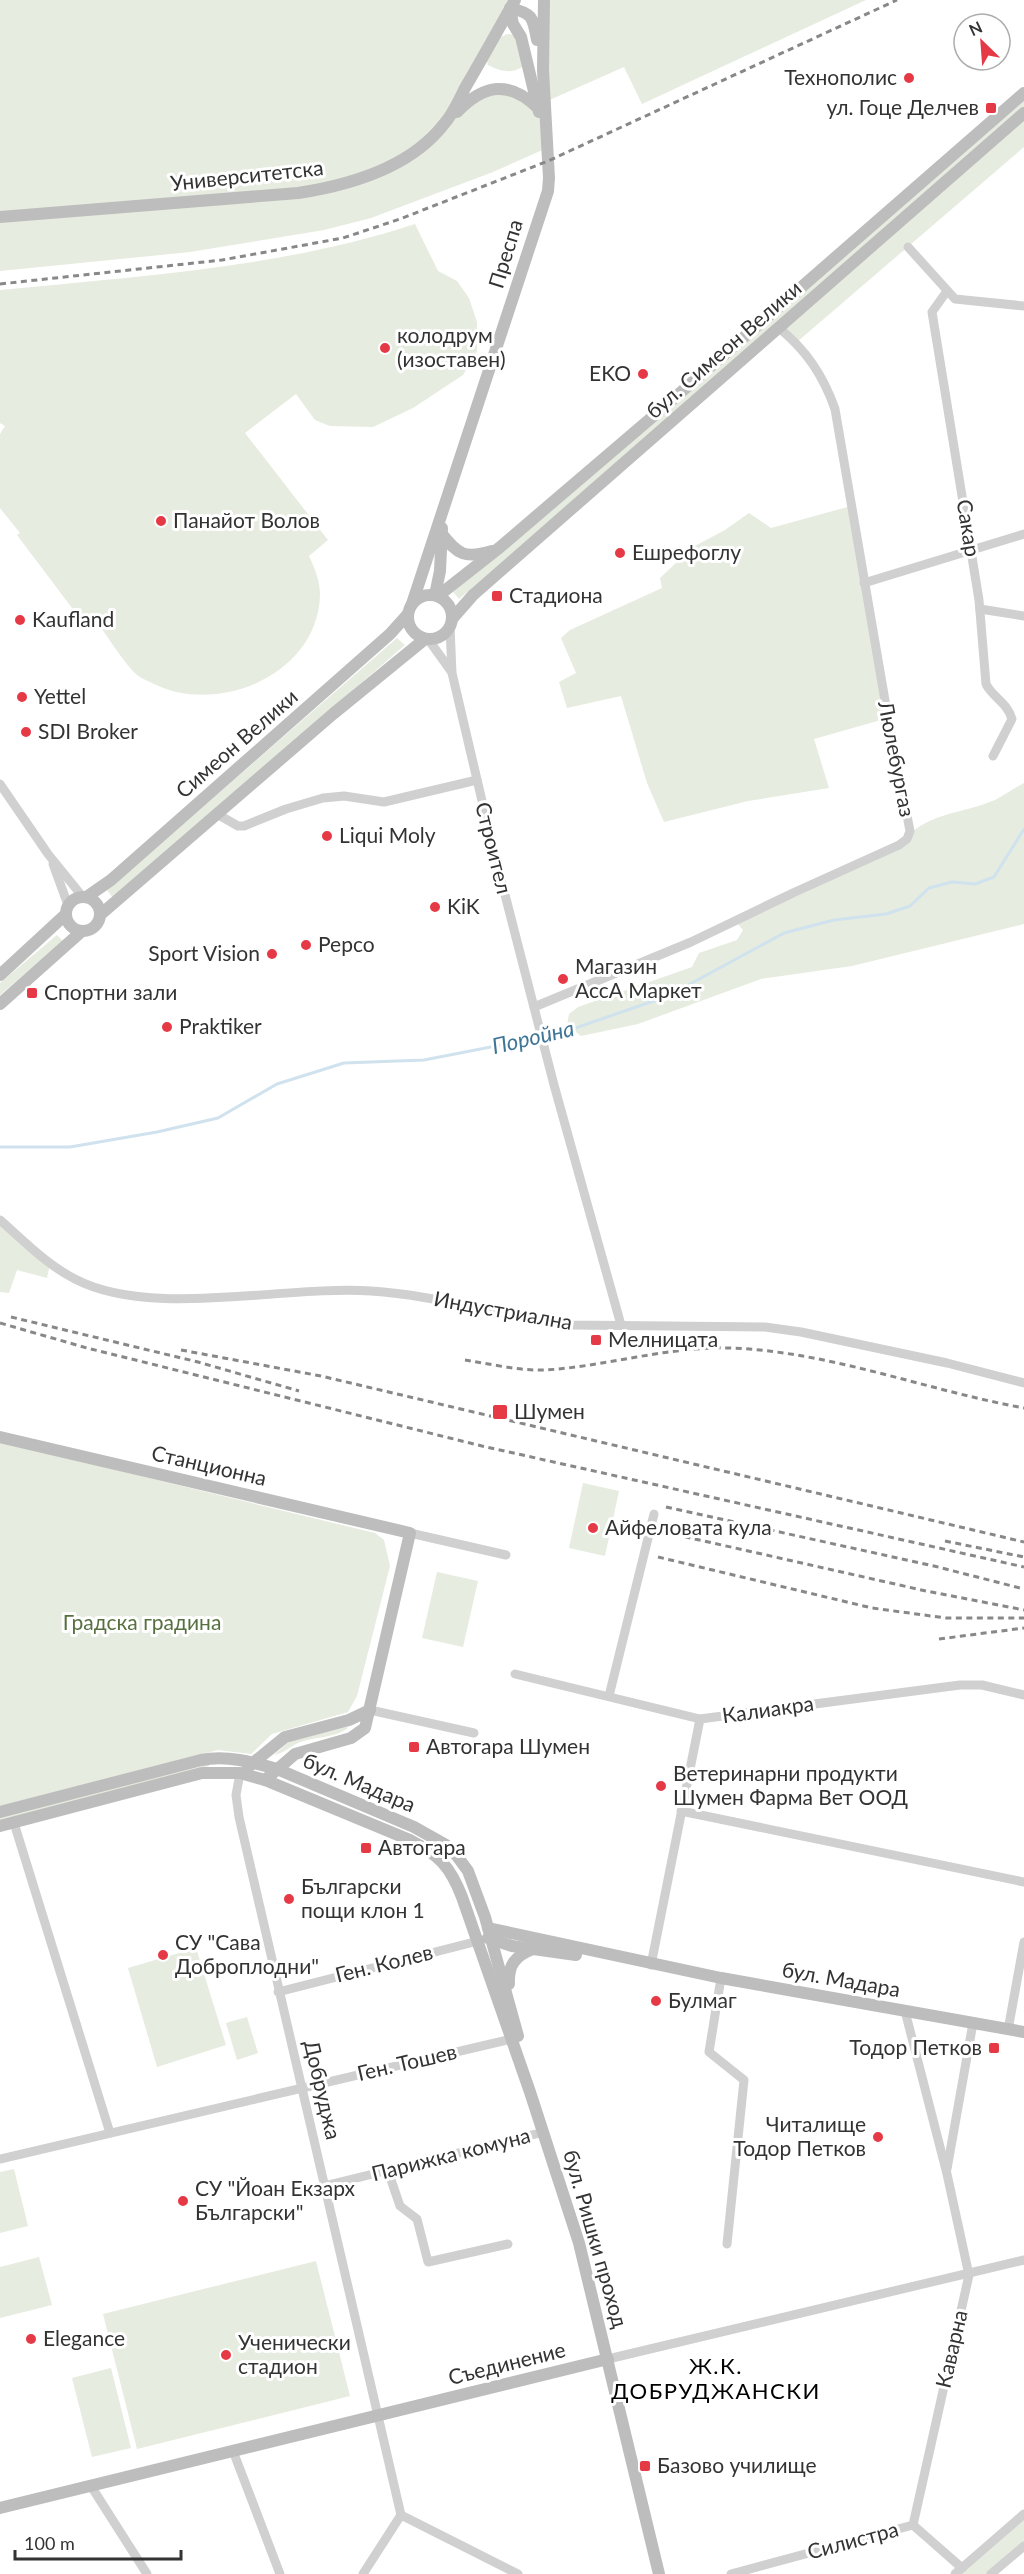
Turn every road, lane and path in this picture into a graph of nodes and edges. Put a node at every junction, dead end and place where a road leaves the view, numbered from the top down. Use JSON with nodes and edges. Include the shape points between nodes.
{"nodes":[{"id":1,"x":544,"y":0,"type":"edge"},
{"id":2,"x":513,"y":4,"type":"edge"},
{"id":3,"x":543,"y":70,"type":"junction"},
{"id":4,"x":1024,"y":93,"type":"edge"},
{"id":5,"x":541,"y":105,"type":"junction"},
{"id":6,"x":1024,"y":113,"type":"edge"},
{"id":7,"x":445,"y":123,"type":"junction"},
{"id":8,"x":0,"y":217,"type":"edge"},
{"id":9,"x":908,"y":247,"type":"dead end"},
{"id":10,"x":947,"y":291,"type":"junction"},
{"id":11,"x":1024,"y":306,"type":"edge"},
{"id":12,"x":779,"y":328,"type":"junction"},
{"id":13,"x":442,"y":511,"type":"junction"},
{"id":14,"x":441,"y":533,"type":"junction"},
{"id":15,"x":1024,"y":534,"type":"edge"},
{"id":16,"x":499,"y":548,"type":"junction"},
{"id":17,"x":972,"y":550,"type":"junction"},
{"id":18,"x":864,"y":584,"type":"junction"},
{"id":19,"x":436,"y":596,"type":"junction"},
{"id":20,"x":410,"y":609,"type":"junction"},
{"id":21,"x":980,"y":609,"type":"junction"},
{"id":22,"x":1024,"y":616,"type":"edge"},
{"id":23,"x":451,"y":623,"type":"junction"},
{"id":24,"x":426,"y":639,"type":"junction"},
{"id":25,"x":452,"y":673,"type":"junction"},
{"id":26,"x":993,"y":756,"type":"dead end"},
{"id":27,"x":477,"y":780,"type":"junction"},
{"id":28,"x":0,"y":784,"type":"edge"},
{"id":29,"x":217,"y":814,"type":"junction"},
{"id":30,"x":48,"y":854,"type":"junction"},
{"id":31,"x":85,"y":896,"type":"junction"},
{"id":32,"x":66,"y":910,"type":"junction"},
{"id":33,"x":100,"y":915,"type":"junction"},
{"id":34,"x":82,"y":931,"type":"junction"},
{"id":35,"x":0,"y":975,"type":"edge"},
{"id":36,"x":0,"y":1004,"type":"edge"},
{"id":37,"x":534,"y":1007,"type":"junction"},
{"id":38,"x":0,"y":1220,"type":"edge"},
{"id":39,"x":621,"y":1325,"type":"junction"},
{"id":40,"x":1024,"y":1383,"type":"edge"},
{"id":41,"x":0,"y":1437,"type":"edge"},
{"id":42,"x":654,"y":1514,"type":"dead end"},
{"id":43,"x":410,"y":1533,"type":"junction"},
{"id":44,"x":506,"y":1556,"type":"dead end"},
{"id":45,"x":515,"y":1674,"type":"dead end"},
{"id":46,"x":1024,"y":1695,"type":"edge"},
{"id":47,"x":609,"y":1696,"type":"junction"},
{"id":48,"x":370,"y":1710,"type":"junction"},
{"id":49,"x":700,"y":1719,"type":"junction"},
{"id":50,"x":474,"y":1733,"type":"dead end"},
{"id":51,"x":254,"y":1762,"type":"junction"},
{"id":52,"x":277,"y":1769,"type":"junction"},
{"id":53,"x":240,"y":1773,"type":"junction"},
{"id":54,"x":266,"y":1780,"type":"junction"},
{"id":55,"x":681,"y":1811,"type":"junction"},
{"id":56,"x":0,"y":1812,"type":"edge"},
{"id":57,"x":14,"y":1822,"type":"junction"},
{"id":58,"x":0,"y":1826,"type":"edge"},
{"id":59,"x":1024,"y":1882,"type":"edge"},
{"id":60,"x":482,"y":1934,"type":"junction"},
{"id":61,"x":1024,"y":1945,"type":"edge"},
{"id":62,"x":533,"y":1949,"type":"junction"},
{"id":63,"x":651,"y":1965,"type":"junction"},
{"id":64,"x":721,"y":1978,"type":"junction"},
{"id":65,"x":278,"y":1992,"type":"junction"},
{"id":66,"x":509,"y":2000,"type":"junction"},
{"id":67,"x":905,"y":2011,"type":"junction"},
{"id":68,"x":973,"y":2023,"type":"junction"},
{"id":69,"x":1008,"y":2030,"type":"junction"},
{"id":70,"x":1024,"y":2032,"type":"edge"},
{"id":71,"x":512,"y":2039,"type":"junction"},
{"id":72,"x":302,"y":2087,"type":"junction"},
{"id":73,"x":530,"y":2092,"type":"junction"},
{"id":74,"x":544,"y":2132,"type":"junction"},
{"id":75,"x":110,"y":2133,"type":"junction"},
{"id":76,"x":0,"y":2159,"type":"edge"},
{"id":77,"x":388,"y":2171,"type":"junction"},
{"id":78,"x":946,"y":2174,"type":"junction"},
{"id":79,"x":324,"y":2186,"type":"junction"},
{"id":80,"x":508,"y":2244,"type":"dead end"},
{"id":81,"x":727,"y":2244,"type":"dead end"},
{"id":82,"x":1024,"y":2259,"type":"edge"},
{"id":83,"x":969,"y":2275,"type":"junction"},
{"id":84,"x":608,"y":2359,"type":"junction"},
{"id":85,"x":378,"y":2416,"type":"junction"},
{"id":86,"x":233,"y":2451,"type":"junction"},
{"id":87,"x":91,"y":2486,"type":"junction"},
{"id":88,"x":0,"y":2508,"type":"edge"},
{"id":89,"x":1024,"y":2514,"type":"edge"},
{"id":90,"x":401,"y":2515,"type":"junction"},
{"id":91,"x":913,"y":2525,"type":"junction"},
{"id":92,"x":1024,"y":2546,"type":"edge"},
{"id":93,"x":958,"y":2571,"type":"edge"},
{"id":94,"x":147,"y":2574,"type":"edge"},
{"id":95,"x":280,"y":2574,"type":"edge"},
{"id":96,"x":363,"y":2574,"type":"edge"},
{"id":97,"x":518,"y":2574,"type":"edge"},
{"id":98,"x":659,"y":2574,"type":"edge"},
{"id":99,"x":731,"y":2574,"type":"edge"},
{"id":100,"x":991,"y":2574,"type":"edge"}],
"edges":[{"from":1,"to":3,"type":"main road","name":"Преспа"},
{"from":2,"to":3,"type":"main road","via":[[533,19]]},
{"from":2,"to":5,"type":"main road","via":[[513,24],[521,37]]},
{"from":2,"to":7,"type":"main road","name":"Университетска"},
{"from":3,"to":5,"type":"main road","name":"Преспа"},
{"from":4,"to":16,"type":"main road","name":"бул. Симеон Велики"},
{"from":5,"to":7,"type":"main road","via":[[510,89],[494,89],[479,94]]},
{"from":5,"to":13,"type":"main road","name":"Преспа","via":[[548,191]]},
{"from":6,"to":12,"type":"main road","name":"бул. Симеон Велики"},
{"from":7,"to":8,"type":"main road","name":"Университетска","via":[[403,159],[364,178],[330,188]]},
{"from":9,"to":10,"type":"street"},
{"from":10,"to":11,"type":"street","via":[[955,299]]},
{"from":10,"to":17,"type":"street","name":"Сакар","via":[[932,312]]},
{"from":12,"to":18,"type":"street","name":"Люлебургаз","via":[[797,342],[816,367],[835,408]]},
{"from":12,"to":23,"type":"main road","name":"бул. Симеон Велики","via":[[472,595]]},
{"from":13,"to":14,"type":"main road"},
{"from":13,"to":20,"type":"main road","name":"Преспа"},
{"from":14,"to":16,"type":"main road","via":[[454,550],[466,555]]},
{"from":14,"to":19,"type":"main road"},
{"from":15,"to":17,"type":"street"},
{"from":16,"to":19,"type":"main road"},
{"from":17,"to":18,"type":"street"},
{"from":17,"to":21,"type":"street","name":"Сакар"},
{"from":18,"to":37,"type":"street","name":"Люлебургаз","via":[[910,831],[907,839],[691,942]]},
{"from":19,"to":20,"type":"main road","via":[[422,596]]},
{"from":19,"to":23,"type":"main road","via":[[449,605]]},
{"from":20,"to":24,"type":"main road","via":[[411,630]]},
{"from":20,"to":31,"type":"main road","name":"Симеон Велики","via":[[390,634],[195,808],[111,880]]},
{"from":21,"to":22,"type":"street"},
{"from":21,"to":26,"type":"street","name":"Сакар","via":[[986,684],[990,693],[1009,709],[1012,719]]},
{"from":23,"to":24,"type":"main road","via":[[441,636]]},
{"from":23,"to":25,"type":"street"},
{"from":24,"to":25,"type":"street"},
{"from":24,"to":29,"type":"main road"},
{"from":25,"to":27,"type":"street","name":"Строител"},
{"from":27,"to":29,"type":"street","via":[[384,802],[323,798],[244,826]]},
{"from":27,"to":37,"type":"street","name":"Строител"},
{"from":28,"to":30,"type":"street"},
{"from":29,"to":33,"type":"main road"},
{"from":30,"to":31,"type":"street"},
{"from":30,"to":32,"type":"street"},
{"from":31,"to":32,"type":"main road","via":[[76,897]]},
{"from":31,"to":33,"type":"main road","via":[[99,906]]},
{"from":32,"to":34,"type":"main road","via":[[72,928]]},
{"from":32,"to":35,"type":"main road"},
{"from":33,"to":34,"type":"main road","via":[[93,928]]},
{"from":34,"to":36,"type":"main road"},
{"from":37,"to":39,"type":"street","name":"Строител"},
{"from":38,"to":39,"type":"street","name":"Индустриална","via":[[58,1269],[76,1280],[110,1291],[182,1299],[323,1290],[371,1291],[413,1295],[546,1322]]},
{"from":39,"to":40,"type":"street","name":"Индустриална","via":[[765,1327],[801,1332]]},
{"from":41,"to":43,"type":"main road","name":"Станционна"},
{"from":42,"to":47,"type":"street"},
{"from":43,"to":44,"type":"street","name":"Станционна"},
{"from":43,"to":48,"type":"main road"},
{"from":45,"to":47,"type":"street","name":"Калиакра"},
{"from":46,"to":49,"type":"street","name":"Калиакра","via":[[982,1685],[960,1685]]},
{"from":47,"to":49,"type":"street","name":"Калиакра"},
{"from":48,"to":50,"type":"street"},
{"from":48,"to":51,"type":"main road","via":[[349,1720],[285,1737]]},
{"from":48,"to":52,"type":"main road","via":[[360,1733],[295,1754]]},
{"from":49,"to":55,"type":"street"},
{"from":51,"to":52,"type":"main road","name":"бул. Мадара"},
{"from":51,"to":53,"type":"main road"},
{"from":51,"to":56,"type":"main road","name":"бул. Мадара","via":[[201,1760]]},
{"from":52,"to":54,"type":"main road"},
{"from":52,"to":60,"type":"main road","name":"бул. Мадара","via":[[414,1827],[446,1845],[468,1871]]},
{"from":53,"to":54,"type":"main road","name":"бул. Мадара"},
{"from":53,"to":57,"type":"main road","name":"бул. Мадара","via":[[202,1773]]},
{"from":53,"to":65,"type":"street","name":"Добруджа","via":[[236,1795],[239,1817]]},
{"from":54,"to":60,"type":"main road","name":"бул. Мадара","via":[[427,1849],[454,1878]]},
{"from":55,"to":59,"type":"street"},
{"from":55,"to":63,"type":"street"},
{"from":57,"to":58,"type":"main road","name":"бул. Мадара"},
{"from":57,"to":75,"type":"street"},
{"from":60,"to":62,"type":"main road","name":"бул. Мадара"},
{"from":60,"to":63,"type":"main road","name":"бул. Мадара"},
{"from":60,"to":65,"type":"street","name":"Ген. Колев"},
{"from":60,"to":66,"type":"main road","name":"бул. Ришки проход"},
{"from":60,"to":71,"type":"main road","name":"бул. Ришки проход"},
{"from":61,"to":69,"type":"street"},
{"from":62,"to":63,"type":"main road","name":"бул. Мадара"},
{"from":62,"to":66,"type":"main road","via":[[514,1959],[510,1967]]},
{"from":63,"to":64,"type":"main road","name":"бул. Мадара"},
{"from":64,"to":67,"type":"main road","name":"бул. Мадара"},
{"from":64,"to":81,"type":"street","via":[[709,2052],[744,2080]]},
{"from":65,"to":72,"type":"street","name":"Добруджа"},
{"from":66,"to":73,"type":"main road","name":"бул. Ришки проход"},
{"from":67,"to":68,"type":"main road","name":"бул. Мадара"},
{"from":67,"to":78,"type":"street","name":"Каварна"},
{"from":68,"to":69,"type":"main road","name":"бул. Мадара"},
{"from":68,"to":78,"type":"street","name":"Каварна"},
{"from":69,"to":70,"type":"main road","name":"бул. Мадара"},
{"from":71,"to":72,"type":"street","name":"Ген. Тошев"},
{"from":71,"to":73,"type":"main road","name":"бул. Ришки проход"},
{"from":72,"to":75,"type":"street","name":"Ген. Тошев"},
{"from":72,"to":79,"type":"street","name":"Добруджа"},
{"from":73,"to":74,"type":"main road","name":"бул. Ришки проход"},
{"from":74,"to":77,"type":"street","name":"Парижка комуна"},
{"from":74,"to":84,"type":"main road","name":"бул. Ришки проход","via":[[579,2242]]},
{"from":75,"to":76,"type":"street","name":"Ген. Тошев"},
{"from":77,"to":79,"type":"street","name":"Парижка комуна"},
{"from":77,"to":80,"type":"street","via":[[400,2206],[417,2219],[428,2262]]},
{"from":78,"to":83,"type":"street","name":"Каварна"},
{"from":79,"to":85,"type":"street","name":"Добруджа"},
{"from":82,"to":83,"type":"street","name":"Съединение"},
{"from":83,"to":84,"type":"street","name":"Съединение"},
{"from":83,"to":91,"type":"street","name":"Каварна"},
{"from":84,"to":85,"type":"main road","name":"Съединение"},
{"from":84,"to":98,"type":"main road","name":"бул. Ришки проход"},
{"from":85,"to":86,"type":"main road","name":"Съединение"},
{"from":85,"to":90,"type":"street","name":"Добруджа"},
{"from":86,"to":87,"type":"main road","name":"Съединение"},
{"from":86,"to":95,"type":"street"},
{"from":87,"to":88,"type":"main road","name":"Съединение"},
{"from":87,"to":94,"type":"street"},
{"from":89,"to":93,"type":"street"},
{"from":90,"to":96,"type":"street"},
{"from":90,"to":97,"type":"street"},
{"from":91,"to":93,"type":"street","name":"Силистра"},
{"from":91,"to":99,"type":"street","name":"Силистра"},
{"from":92,"to":100,"type":"street"}]}
